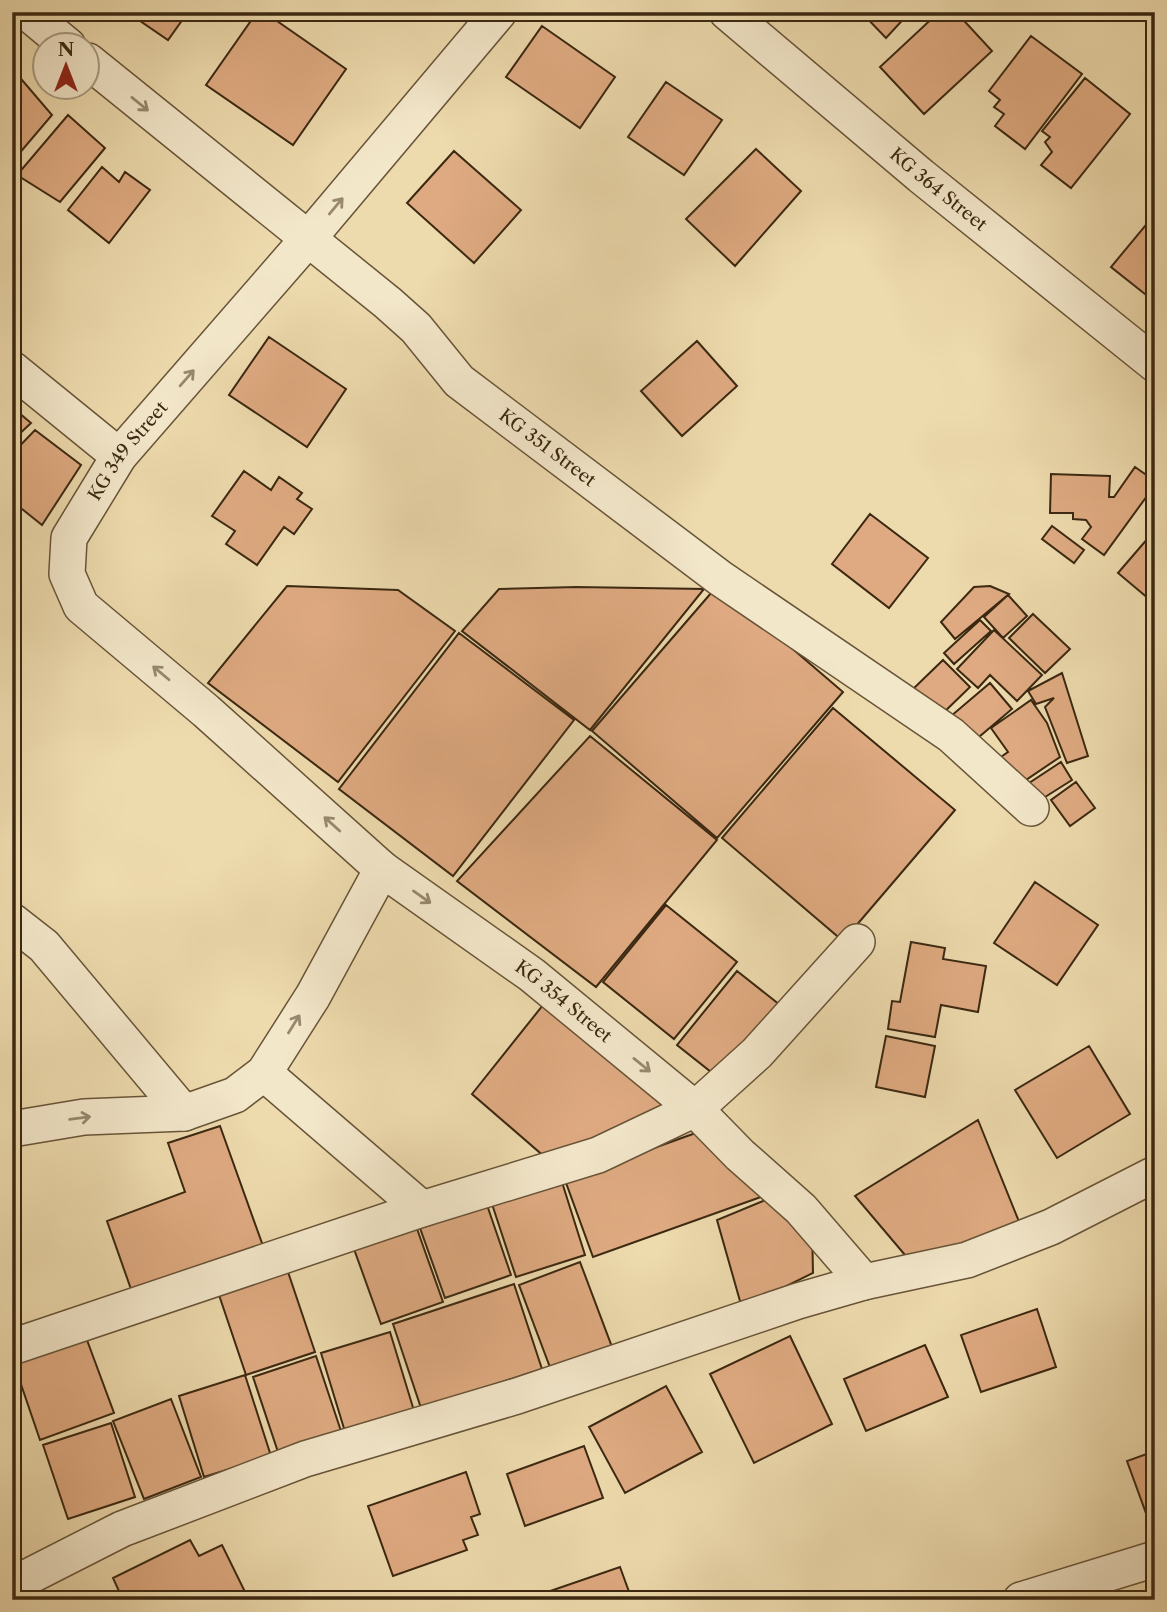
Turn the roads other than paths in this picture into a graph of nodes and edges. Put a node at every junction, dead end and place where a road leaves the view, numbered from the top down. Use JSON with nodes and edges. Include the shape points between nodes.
{"nodes":[{"id":1,"x":27,"y":12,"type":"edge"},
{"id":2,"x":499,"y":12,"type":"edge"},
{"id":3,"x":727,"y":12,"type":"edge"},
{"id":4,"x":51,"y":32,"type":"edge"},
{"id":5,"x":102,"y":72,"type":"edge"},
{"id":6,"x":307,"y":240,"type":"junction"},
{"id":7,"x":1155,"y":364,"type":"edge"},
{"id":8,"x":12,"y":369,"type":"edge"},
{"id":9,"x":119,"y":456,"type":"junction"},
{"id":10,"x":1031,"y":808,"type":"dead end"},
{"id":11,"x":383,"y":869,"type":"junction"},
{"id":12,"x":12,"y":921,"type":"edge"},
{"id":13,"x":857,"y":942,"type":"dead end"},
{"id":14,"x":264,"y":1073,"type":"junction"},
{"id":15,"x":695,"y":1109,"type":"junction"},
{"id":16,"x":184,"y":1112,"type":"junction"},
{"id":17,"x":12,"y":1129,"type":"edge"},
{"id":18,"x":1155,"y":1174,"type":"edge"},
{"id":19,"x":422,"y":1209,"type":"junction"},
{"id":20,"x":864,"y":1282,"type":"junction"},
{"id":21,"x":12,"y":1347,"type":"edge"},
{"id":22,"x":1155,"y":1559,"type":"edge"},
{"id":23,"x":12,"y":1585,"type":"edge"},
{"id":24,"x":12,"y":1592,"type":"edge"},
{"id":25,"x":16,"y":1600,"type":"edge"},
{"id":26,"x":1021,"y":1600,"type":"edge"}],
"edges":[{"from":1,"to":4,"type":"street"},
{"from":6,"to":2,"type":"street","name":"KG 349 Street","one_way":true},
{"from":3,"to":7,"type":"street","name":"KG 364 Street"},
{"from":5,"to":6,"type":"street","name":"KG 351 Street","one_way":true},
{"from":9,"to":6,"type":"street","name":"KG 349 Street","one_way":true},
{"from":6,"to":10,"type":"street","name":"KG 351 Street","via":[[416,328],[459,381],[720,578],[951,735]]},
{"from":8,"to":9,"type":"street"},
{"from":11,"to":9,"type":"street","name":"KG 349 Street","one_way":true,"via":[[81,606],[67,574],[69,538]]},
{"from":14,"to":11,"type":"street","one_way":true,"via":[[313,996]]},
{"from":11,"to":15,"type":"street","name":"KG 354 Street","one_way":true,"via":[[532,975]]},
{"from":12,"to":16,"type":"street","via":[[44,946]]},
{"from":13,"to":15,"type":"street","via":[[757,1053]]},
{"from":14,"to":16,"type":"street","via":[[235,1095]]},
{"from":14,"to":19,"type":"street"},
{"from":15,"to":19,"type":"street","via":[[598,1155]]},
{"from":15,"to":20,"type":"street","name":"KG 354 Street","via":[[801,1209]]},
{"from":17,"to":16,"type":"street","one_way":true,"via":[[84,1117]]},
{"from":18,"to":20,"type":"street","via":[[1051,1227],[967,1260]]},
{"from":19,"to":21,"type":"street"},
{"from":20,"to":23,"type":"street","via":[[517,1396],[305,1459],[122,1529]]},
{"from":22,"to":26,"type":"street"},
{"from":24,"to":25,"type":"street"}]}
